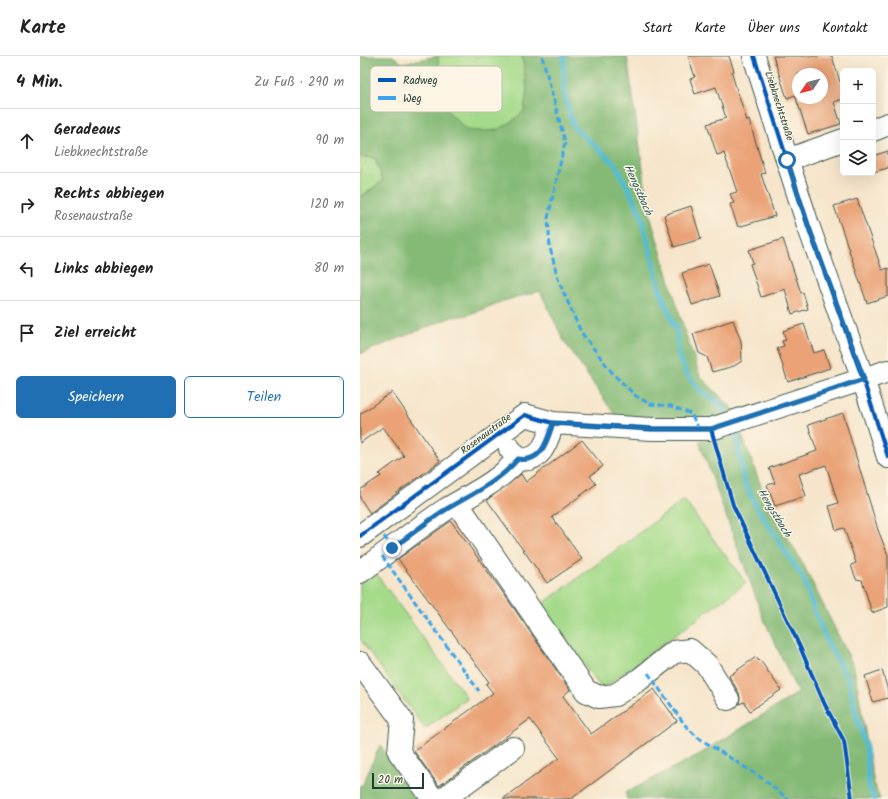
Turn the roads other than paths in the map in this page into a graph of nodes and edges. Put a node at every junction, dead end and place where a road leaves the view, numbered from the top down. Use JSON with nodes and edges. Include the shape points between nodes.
{"nodes":[{"id":1,"x":754,"y":56,"type":"edge"},
{"id":2,"x":888,"y":124,"type":"edge"},
{"id":3,"x":876,"y":129,"type":"edge"},
{"id":4,"x":840,"y":141,"type":"edge"},
{"id":5,"x":787,"y":160,"type":"junction"},
{"id":6,"x":888,"y":371,"type":"edge"},
{"id":7,"x":864,"y":379,"type":"junction"},
{"id":8,"x":553,"y":423,"type":"junction"},
{"id":9,"x":507,"y":428,"type":"junction"},
{"id":10,"x":888,"y":456,"type":"edge"},
{"id":11,"x":518,"y":459,"type":"junction"},
{"id":12,"x":457,"y":503,"type":"junction"},
{"id":13,"x":363,"y":528,"type":"edge"},
{"id":14,"x":360,"y":572,"type":"edge"},
{"id":15,"x":360,"y":663,"type":"edge"},
{"id":16,"x":728,"y":699,"type":"dead end"},
{"id":17,"x":513,"y":748,"type":"dead end"},
{"id":18,"x":433,"y":799,"type":"edge"},
{"id":19,"x":444,"y":799,"type":"edge"}],
"edges":[{"from":1,"to":5,"type":"street","name":"Liebknechtstraße"},
{"from":2,"to":3,"type":"street"},
{"from":4,"to":5,"type":"street"},
{"from":5,"to":7,"type":"street","name":"Liebknechtstraße"},
{"from":6,"to":7,"type":"street","name":"Rosenaustraße"},
{"from":7,"to":8,"type":"street","name":"Rosenaustraße","via":[[711,429],[652,429]]},
{"from":7,"to":10,"type":"street","name":"Liebknechtstraße"},
{"from":8,"to":9,"type":"street","name":"Rosenaustraße","via":[[525,415]]},
{"from":8,"to":11,"type":"street","via":[[546,444],[537,455],[527,461]]},
{"from":9,"to":11,"type":"street","via":[[506,439]]},
{"from":9,"to":13,"type":"street","name":"Rosenaustraße"},
{"from":11,"to":12,"type":"street","via":[[505,472]]},
{"from":12,"to":14,"type":"street"},
{"from":12,"to":16,"type":"street","via":[[586,691],[600,697],[615,695],[674,652],[690,650],[707,665]]},
{"from":15,"to":18,"type":"street","via":[[402,720],[399,752]]},
{"from":17,"to":19,"type":"street"}]}
